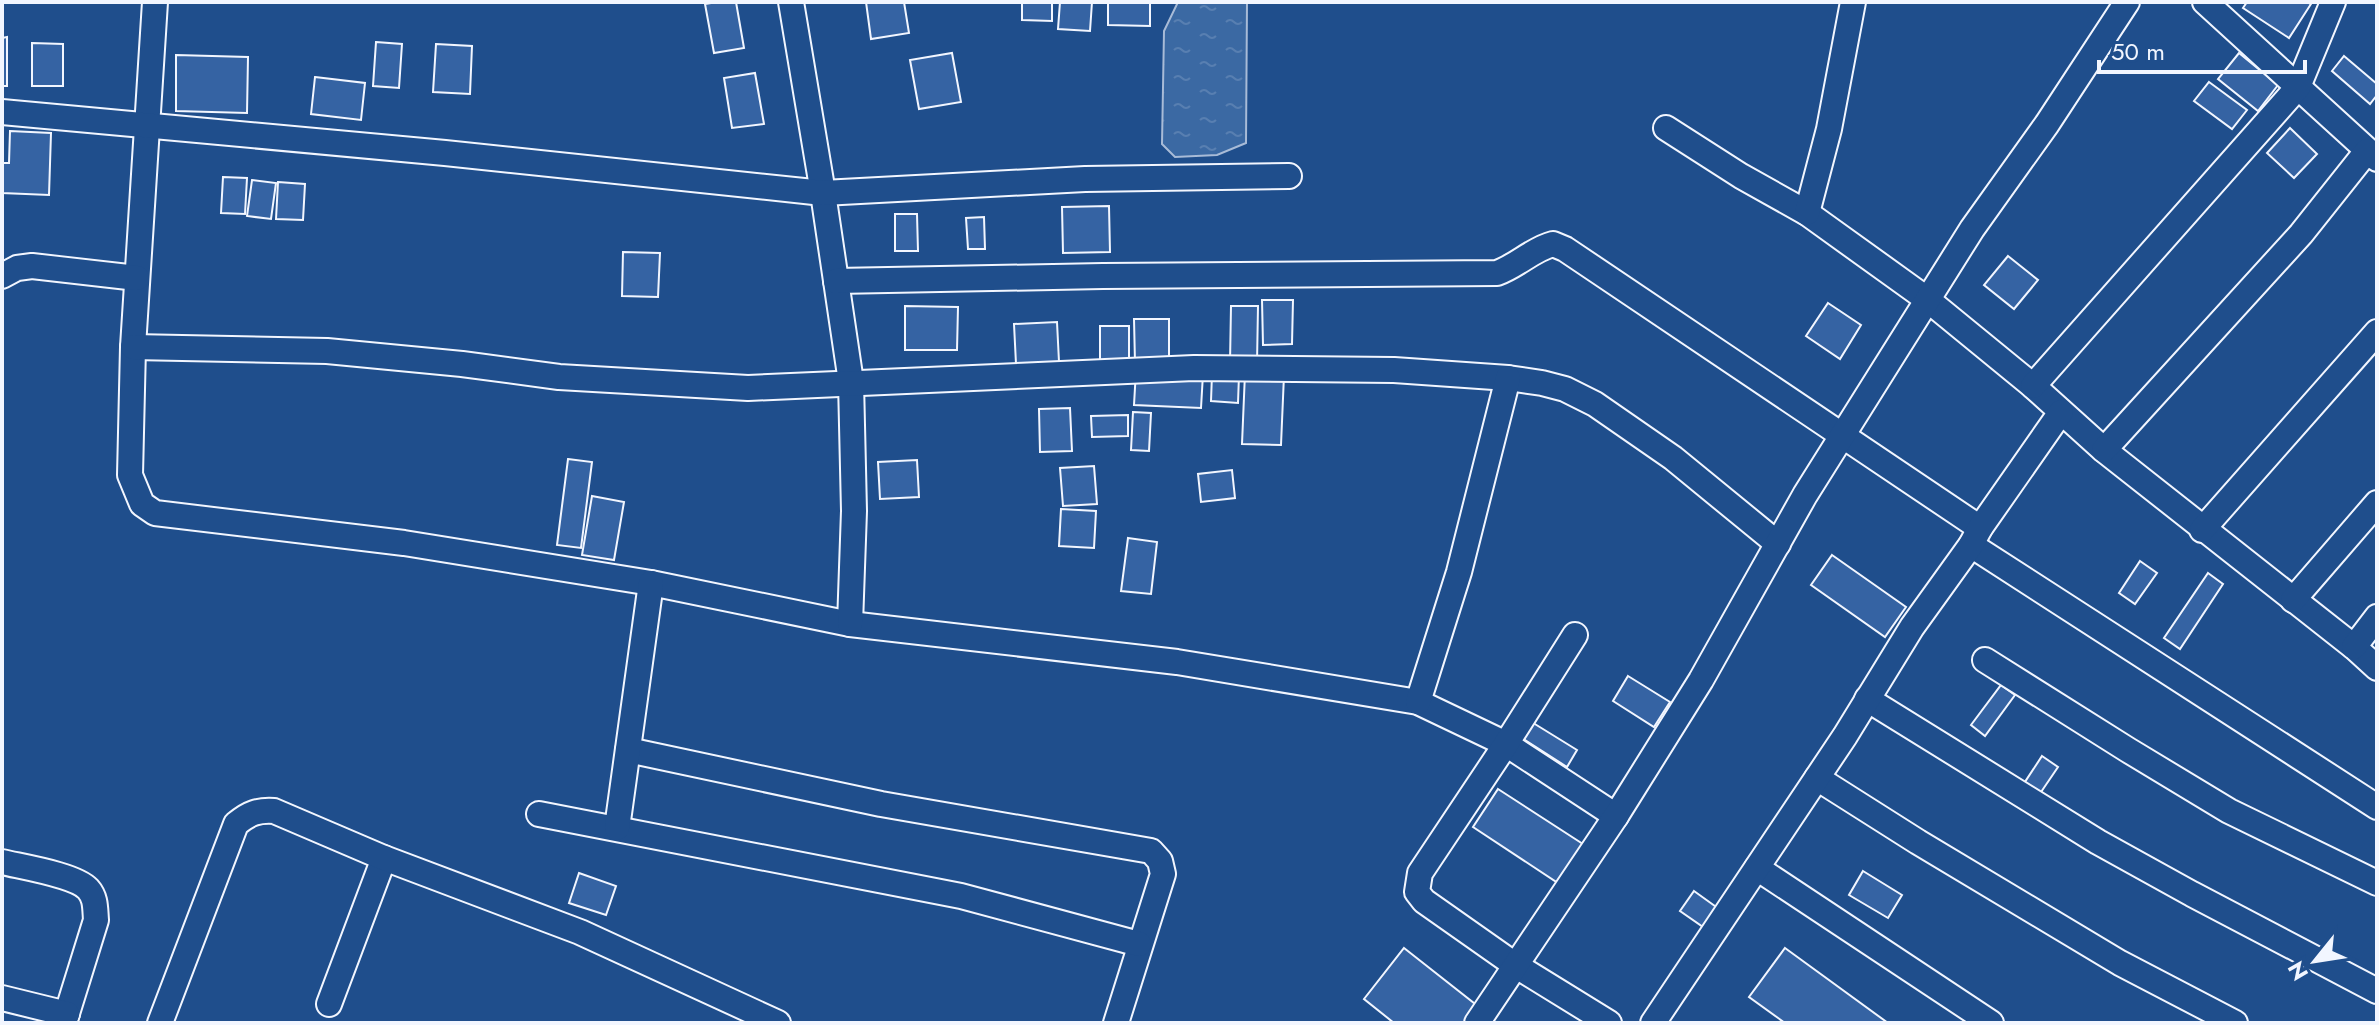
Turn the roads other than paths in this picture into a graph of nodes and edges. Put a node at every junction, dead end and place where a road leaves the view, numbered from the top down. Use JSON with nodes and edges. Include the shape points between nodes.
{"nodes":[{"id":1,"x":155,"y":2,"type":"edge"},
{"id":2,"x":791,"y":2,"type":"edge"},
{"id":3,"x":1853,"y":2,"type":"edge"},
{"id":4,"x":2127,"y":2,"type":"edge"},
{"id":5,"x":2205,"y":2,"type":"edge"},
{"id":6,"x":2333,"y":2,"type":"edge"},
{"id":7,"x":2298,"y":87,"type":"junction"},
{"id":8,"x":2,"y":112,"type":"edge"},
{"id":9,"x":147,"y":125,"type":"junction"},
{"id":10,"x":1666,"y":128,"type":"dead end"},
{"id":11,"x":2372,"y":155,"type":"edge"},
{"id":12,"x":1289,"y":176,"type":"dead end"},
{"id":13,"x":823,"y":193,"type":"junction"},
{"id":14,"x":1807,"y":213,"type":"junction"},
{"id":15,"x":2,"y":276,"type":"edge"},
{"id":16,"x":137,"y":278,"type":"junction"},
{"id":17,"x":836,"y":281,"type":"junction"},
{"id":18,"x":1928,"y":300,"type":"junction"},
{"id":19,"x":2377,"y":332,"type":"edge"},
{"id":20,"x":133,"y":347,"type":"junction"},
{"id":21,"x":1508,"y":378,"type":"junction"},
{"id":22,"x":851,"y":382,"type":"junction"},
{"id":23,"x":2033,"y":386,"type":"junction"},
{"id":24,"x":2061,"y":412,"type":"junction"},
{"id":25,"x":1842,"y":435,"type":"junction"},
{"id":26,"x":2104,"y":450,"type":"junction"},
{"id":27,"x":2377,"y":503,"type":"edge"},
{"id":28,"x":2202,"y":530,"type":"junction"},
{"id":29,"x":1976,"y":536,"type":"junction"},
{"id":30,"x":1778,"y":544,"type":"junction"},
{"id":31,"x":651,"y":583,"type":"junction"},
{"id":32,"x":2293,"y":600,"type":"junction"},
{"id":33,"x":2377,"y":617,"type":"edge"},
{"id":34,"x":850,"y":624,"type":"junction"},
{"id":35,"x":1575,"y":635,"type":"dead end"},
{"id":36,"x":2354,"y":647,"type":"junction"},
{"id":37,"x":1985,"y":660,"type":"dead end"},
{"id":38,"x":2377,"y":668,"type":"edge"},
{"id":39,"x":1867,"y":699,"type":"junction"},
{"id":40,"x":1418,"y":702,"type":"junction"},
{"id":41,"x":1506,"y":744,"type":"junction"},
{"id":42,"x":628,"y":750,"type":"junction"},
{"id":43,"x":1817,"y":778,"type":"junction"},
{"id":44,"x":2377,"y":807,"type":"edge"},
{"id":45,"x":539,"y":814,"type":"dead end"},
{"id":46,"x":1616,"y":816,"type":"junction"},
{"id":47,"x":617,"y":828,"type":"junction"},
{"id":48,"x":384,"y":858,"type":"junction"},
{"id":49,"x":2,"y":862,"type":"edge"},
{"id":50,"x":1757,"y":868,"type":"junction"},
{"id":51,"x":2377,"y":883,"type":"edge"},
{"id":52,"x":1139,"y":944,"type":"junction"},
{"id":53,"x":1515,"y":965,"type":"junction"},
{"id":54,"x":2377,"y":991,"type":"edge"},
{"id":55,"x":2,"y":998,"type":"edge"},
{"id":56,"x":329,"y":1004,"type":"dead end"},
{"id":57,"x":66,"y":1018,"type":"edge"},
{"id":58,"x":160,"y":1023,"type":"edge"},
{"id":59,"x":778,"y":1023,"type":"edge"},
{"id":60,"x":1116,"y":1023,"type":"edge"},
{"id":61,"x":1477,"y":1023,"type":"edge"},
{"id":62,"x":1609,"y":1023,"type":"edge"},
{"id":63,"x":1653,"y":1023,"type":"edge"},
{"id":64,"x":1991,"y":1023,"type":"edge"},
{"id":65,"x":2235,"y":1023,"type":"edge"}],
"edges":[{"from":1,"to":9,"type":"street"},
{"from":2,"to":13,"type":"street"},
{"from":3,"to":14,"type":"street"},
{"from":4,"to":18,"type":"street"},
{"from":5,"to":7,"type":"street"},
{"from":6,"to":7,"type":"street"},
{"from":7,"to":11,"type":"street"},
{"from":7,"to":23,"type":"street"},
{"from":8,"to":9,"type":"street"},
{"from":9,"to":13,"type":"street"},
{"from":9,"to":16,"type":"street"},
{"from":10,"to":14,"type":"street"},
{"from":11,"to":26,"type":"street"},
{"from":12,"to":13,"type":"street","via":[[1085,179]]},
{"from":13,"to":17,"type":"street"},
{"from":14,"to":18,"type":"street"},
{"from":15,"to":16,"type":"street","via":[[32,266]]},
{"from":16,"to":20,"type":"street"},
{"from":17,"to":22,"type":"street"},
{"from":17,"to":25,"type":"street","via":[[1497,273],[1553,244]]},
{"from":18,"to":23,"type":"street"},
{"from":18,"to":25,"type":"street"},
{"from":19,"to":28,"type":"street"},
{"from":20,"to":22,"type":"street","via":[[327,351],[559,377],[748,388]]},
{"from":20,"to":31,"type":"street","via":[[130,475],[142,504],[155,513],[404,543]]},
{"from":21,"to":22,"type":"street","via":[[1394,370],[1194,368]]},
{"from":21,"to":30,"type":"street","via":[[1565,389],[1595,404],[1673,458]]},
{"from":21,"to":40,"type":"street","via":[[1459,572]]},
{"from":22,"to":34,"type":"street"},
{"from":23,"to":24,"type":"street"},
{"from":24,"to":26,"type":"street"},
{"from":24,"to":29,"type":"street"},
{"from":25,"to":29,"type":"street"},
{"from":25,"to":30,"type":"street"},
{"from":26,"to":28,"type":"street"},
{"from":27,"to":32,"type":"street"},
{"from":28,"to":32,"type":"street"},
{"from":29,"to":39,"type":"street"},
{"from":29,"to":44,"type":"street"},
{"from":30,"to":46,"type":"street"},
{"from":31,"to":34,"type":"street"},
{"from":31,"to":42,"type":"street"},
{"from":32,"to":36,"type":"street"},
{"from":33,"to":36,"type":"street"},
{"from":34,"to":40,"type":"street","via":[[1177,662]]},
{"from":35,"to":41,"type":"street"},
{"from":36,"to":38,"type":"street"},
{"from":37,"to":51,"type":"street","via":[[2229,811]]},
{"from":39,"to":43,"type":"street"},
{"from":39,"to":54,"type":"street","via":[[2098,842]]},
{"from":40,"to":41,"type":"street"},
{"from":41,"to":46,"type":"street"},
{"from":41,"to":53,"type":"street","via":[[1420,873],[1417,892]]},
{"from":42,"to":47,"type":"street"},
{"from":42,"to":52,"type":"street","via":[[881,804],[1151,851],[1163,874]]},
{"from":43,"to":50,"type":"street"},
{"from":43,"to":65,"type":"street","via":[[2120,963]]},
{"from":45,"to":47,"type":"street"},
{"from":46,"to":53,"type":"street"},
{"from":47,"to":52,"type":"street","via":[[961,896]]},
{"from":48,"to":56,"type":"street"},
{"from":48,"to":58,"type":"street","via":[[274,811],[247,814],[236,824]]},
{"from":48,"to":59,"type":"street","via":[[580,932]]},
{"from":49,"to":57,"type":"street","via":[[77,881],[90,890],[95,902],[96,920]]},
{"from":50,"to":63,"type":"street"},
{"from":50,"to":64,"type":"street"},
{"from":52,"to":60,"type":"street"},
{"from":53,"to":61,"type":"street"},
{"from":53,"to":62,"type":"street"},
{"from":55,"to":57,"type":"street"}]}
